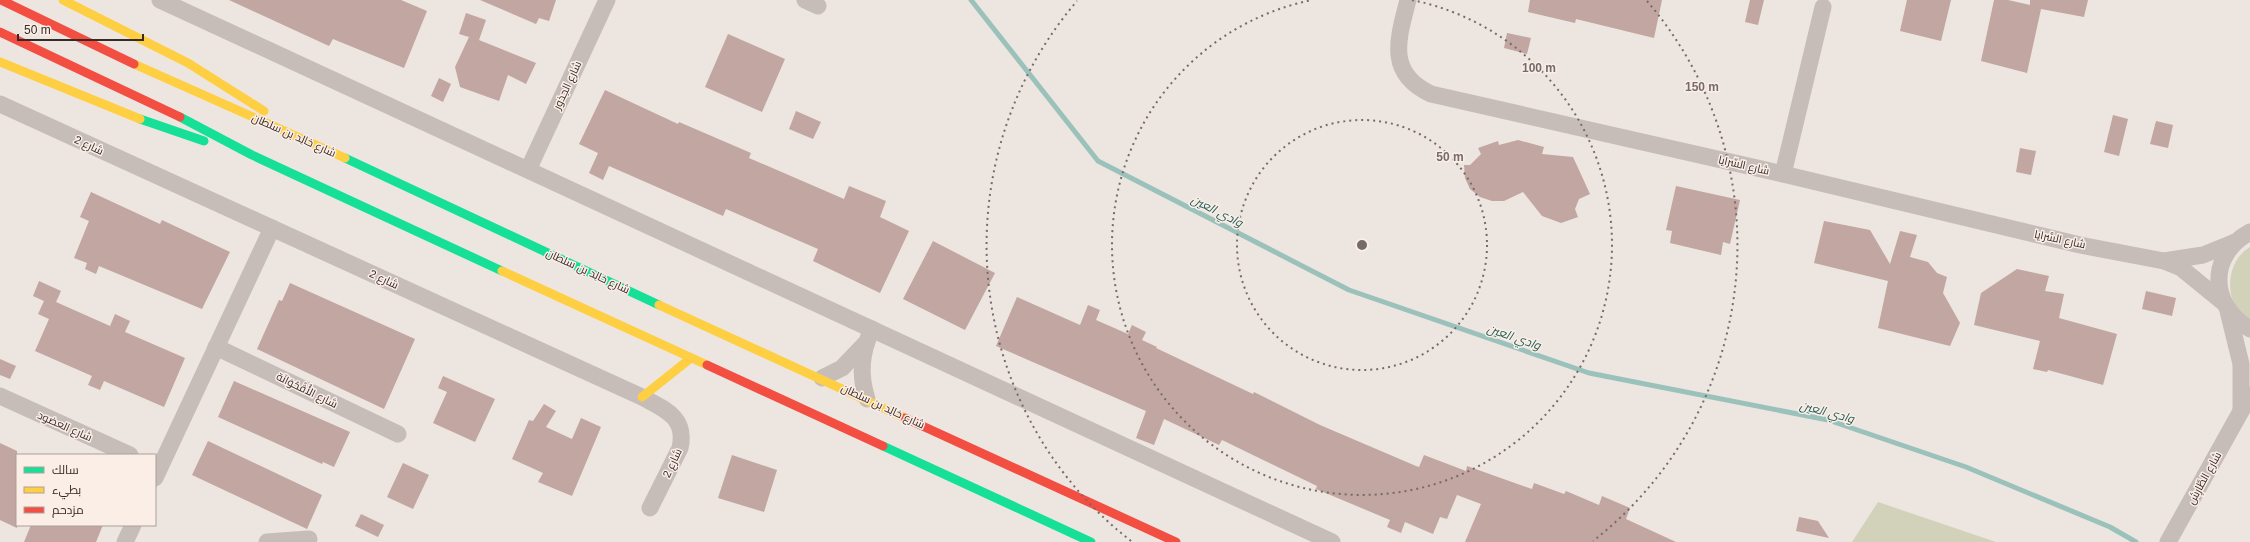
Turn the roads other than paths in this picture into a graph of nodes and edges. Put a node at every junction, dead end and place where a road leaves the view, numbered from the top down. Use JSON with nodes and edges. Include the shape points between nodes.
{"nodes":[{"id":1,"x":1,"y":0,"type":"edge"},
{"id":2,"x":63,"y":0,"type":"edge"},
{"id":3,"x":160,"y":0,"type":"edge"},
{"id":4,"x":606,"y":0,"type":"edge"},
{"id":5,"x":1408,"y":0,"type":"edge"},
{"id":6,"x":1823,"y":7,"type":"dead end"},
{"id":7,"x":0,"y":32,"type":"edge"},
{"id":8,"x":0,"y":62,"type":"edge"},
{"id":9,"x":0,"y":104,"type":"edge"},
{"id":10,"x":305,"y":139,"type":"junction"},
{"id":11,"x":252,"y":155,"type":"junction"},
{"id":12,"x":528,"y":170,"type":"junction"},
{"id":13,"x":1783,"y":174,"type":"junction"},
{"id":14,"x":272,"y":228,"type":"junction"},
{"id":15,"x":2250,"y":232,"type":"edge"},
{"id":16,"x":2236,"y":241,"type":"junction"},
{"id":17,"x":2164,"y":261,"type":"junction"},
{"id":18,"x":2226,"y":306,"type":"junction"},
{"id":19,"x":2250,"y":329,"type":"edge"},
{"id":20,"x":869,"y":336,"type":"junction"},
{"id":21,"x":216,"y":347,"type":"junction"},
{"id":22,"x":692,"y":358,"type":"junction"},
{"id":23,"x":822,"y":378,"type":"junction"},
{"id":24,"x":2250,"y":395,"type":"edge"},
{"id":25,"x":0,"y":396,"type":"edge"},
{"id":26,"x":642,"y":397,"type":"junction"},
{"id":27,"x":867,"y":399,"type":"junction"},
{"id":28,"x":2240,"y":413,"type":"junction"},
{"id":29,"x":398,"y":434,"type":"dead end"},
{"id":30,"x":128,"y":454,"type":"edge"},
{"id":31,"x":156,"y":471,"type":"edge"},
{"id":32,"x":650,"y":508,"type":"dead end"},
{"id":33,"x":133,"y":526,"type":"edge"},
{"id":34,"x":309,"y":539,"type":"dead end"},
{"id":35,"x":125,"y":542,"type":"edge"},
{"id":36,"x":267,"y":542,"type":"edge"},
{"id":37,"x":1091,"y":542,"type":"edge"},
{"id":38,"x":1176,"y":542,"type":"edge"},
{"id":39,"x":1332,"y":542,"type":"edge"},
{"id":40,"x":2168,"y":542,"type":"edge"}],
"edges":[{"from":1,"to":10,"type":"main road","name":"شارع خالِد بن سلطان","via":[[179,85]]},
{"from":2,"to":10,"type":"main road","via":[[188,63]]},
{"from":3,"to":12,"type":"street"},
{"from":4,"to":12,"type":"street","name":"شارع الجذور"},
{"from":5,"to":13,"type":"street","name":"شارع السَّرايا","via":[[1398,55],[1406,75],[1421,89],[1442,97]]},
{"from":6,"to":13,"type":"street"},
{"from":7,"to":11,"type":"main road","via":[[185,120]]},
{"from":8,"to":11,"type":"main road","via":[[130,117]]},
{"from":9,"to":14,"type":"street","name":"شارع 2"},
{"from":10,"to":23,"type":"main road","name":"شارع خالِد بن سلطان"},
{"from":11,"to":22,"type":"main road"},
{"from":12,"to":20,"type":"street"},
{"from":13,"to":17,"type":"street","name":"شارع السَّرايا","via":[[2080,244]]},
{"from":14,"to":21,"type":"street"},
{"from":14,"to":26,"type":"street","name":"شارع 2"},
{"from":15,"to":16,"type":"street"},
{"from":16,"to":17,"type":"street","name":"شارع السَّرايا","via":[[2203,255]]},
{"from":16,"to":18,"type":"street","name":"شارع الطَّارِش","via":[[2224,257],[2219,275],[2221,294]]},
{"from":17,"to":18,"type":"street","name":"شارع السَّرايا","via":[[2181,268]]},
{"from":18,"to":19,"type":"street","name":"شارع السَّرايا","via":[[2241,324]]},
{"from":18,"to":28,"type":"street","name":"شارع الطَّارِش","via":[[2241,364]]},
{"from":20,"to":23,"type":"street","via":[[846,365]]},
{"from":20,"to":27,"type":"street","via":[[862,355],[862,377]]},
{"from":20,"to":39,"type":"street"},
{"from":21,"to":29,"type":"street","name":"شارع الأُقْحُوَانَة"},
{"from":21,"to":31,"type":"street"},
{"from":22,"to":26,"type":"main road"},
{"from":22,"to":37,"type":"main road"},
{"from":23,"to":27,"type":"main road","name":"شارع خالِد بن سلطان"},
{"from":24,"to":28,"type":"street","name":"شارع الطَّارِش"},
{"from":25,"to":30,"type":"street","name":"شارع العضود"},
{"from":26,"to":32,"type":"street","name":"شارع 2","via":[[670,413],[680,425],[682,433],[680,448]]},
{"from":27,"to":38,"type":"main road","name":"شارع خالِد بن سلطان"},
{"from":28,"to":40,"type":"street","name":"شارع الطَّارِش"},
{"from":33,"to":35,"type":"street"},
{"from":34,"to":36,"type":"street"}]}
